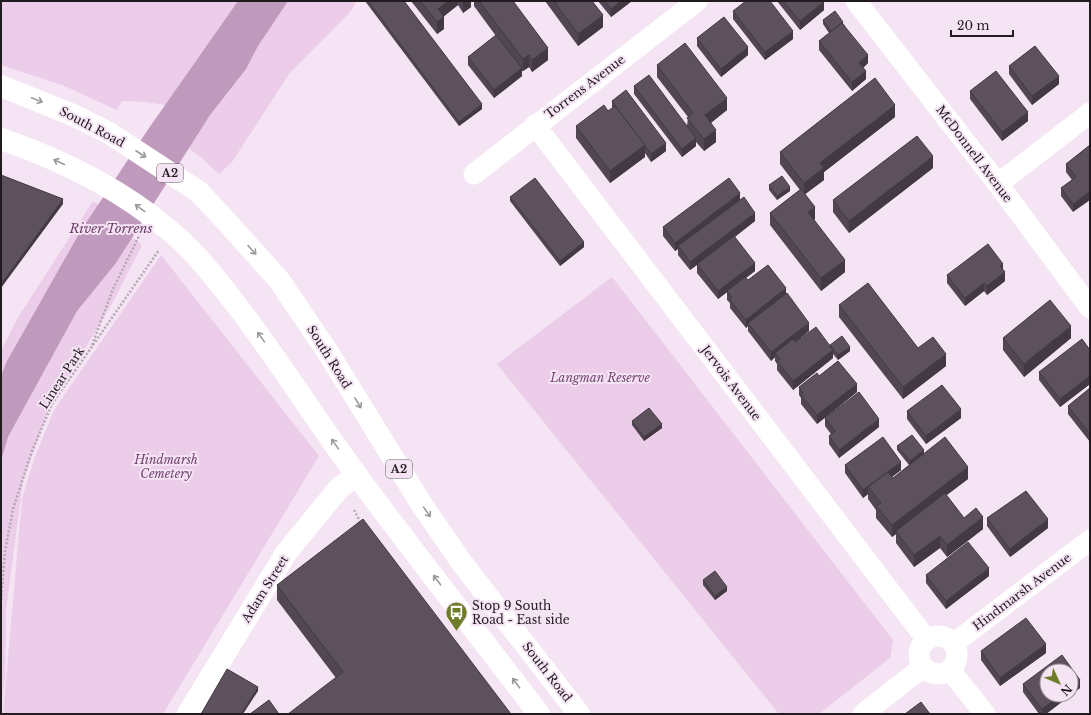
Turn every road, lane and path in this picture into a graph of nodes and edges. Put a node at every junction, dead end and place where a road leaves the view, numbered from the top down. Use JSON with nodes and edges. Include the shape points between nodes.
{"nodes":[{"id":1,"x":697,"y":1,"type":"edge"},
{"id":2,"x":856,"y":1,"type":"edge"},
{"id":3,"x":1,"y":86,"type":"edge"},
{"id":4,"x":1090,"y":113,"type":"edge"},
{"id":5,"x":535,"y":125,"type":"junction"},
{"id":6,"x":1,"y":139,"type":"edge"},
{"id":7,"x":474,"y":174,"type":"dead end"},
{"id":8,"x":998,"y":184,"type":"junction"},
{"id":9,"x":172,"y":231,"type":"junction"},
{"id":10,"x":141,"y":232,"type":"dead end"},
{"id":11,"x":1090,"y":308,"type":"edge"},
{"id":12,"x":91,"y":350,"type":"junction"},
{"id":13,"x":357,"y":476,"type":"junction"},
{"id":14,"x":1090,"y":540,"type":"edge"},
{"id":15,"x":1,"y":600,"type":"edge"},
{"id":16,"x":926,"y":640,"type":"junction"},
{"id":17,"x":954,"y":644,"type":"junction"},
{"id":18,"x":923,"y":667,"type":"junction"},
{"id":19,"x":950,"y":670,"type":"junction"},
{"id":20,"x":188,"y":714,"type":"edge"},
{"id":21,"x":539,"y":714,"type":"edge"},
{"id":22,"x":579,"y":714,"type":"edge"},
{"id":23,"x":863,"y":714,"type":"edge"},
{"id":24,"x":985,"y":714,"type":"edge"}],
"edges":[{"from":1,"to":5,"type":"street","name":"Torrens Avenue"},
{"from":2,"to":8,"type":"street","name":"McDonnell Avenue"},
{"from":3,"to":22,"type":"main road","name":"South Road","number":"A2","one_way":true,"via":[[73,114],[109,133],[199,192],[226,221],[279,280],[462,563]]},
{"from":4,"to":8,"type":"street"},
{"from":5,"to":7,"type":"street","name":"Torrens Avenue"},
{"from":5,"to":16,"type":"street","name":"Jervois Avenue"},
{"from":9,"to":6,"type":"main road","one_way":true,"via":[[94,179]]},
{"from":8,"to":11,"type":"street","name":"McDonnell Avenue"},
{"from":9,"to":12,"type":"path","name":"Linear Park"},
{"from":13,"to":9,"type":"main road","one_way":true,"via":[[258,333],[213,275]]},
{"from":10,"to":12,"type":"path","via":[[113,289]]},
{"from":12,"to":15,"type":"path","name":"Linear Park","via":[[52,404],[32,451],[13,510],[5,552]]},
{"from":13,"to":20,"type":"main road","name":"Adam Street","via":[[340,487],[286,553]]},
{"from":21,"to":13,"type":"main road","one_way":true},
{"from":14,"to":17,"type":"street","name":"Hindmarsh Avenue"},
{"from":16,"to":17,"type":"street","via":[[941,636]]},
{"from":16,"to":18,"type":"street","via":[[919,656]]},
{"from":17,"to":19,"type":"street","via":[[957,655]]},
{"from":18,"to":19,"type":"street","via":[[933,674]]},
{"from":18,"to":23,"type":"street"},
{"from":19,"to":24,"type":"street"}]}
